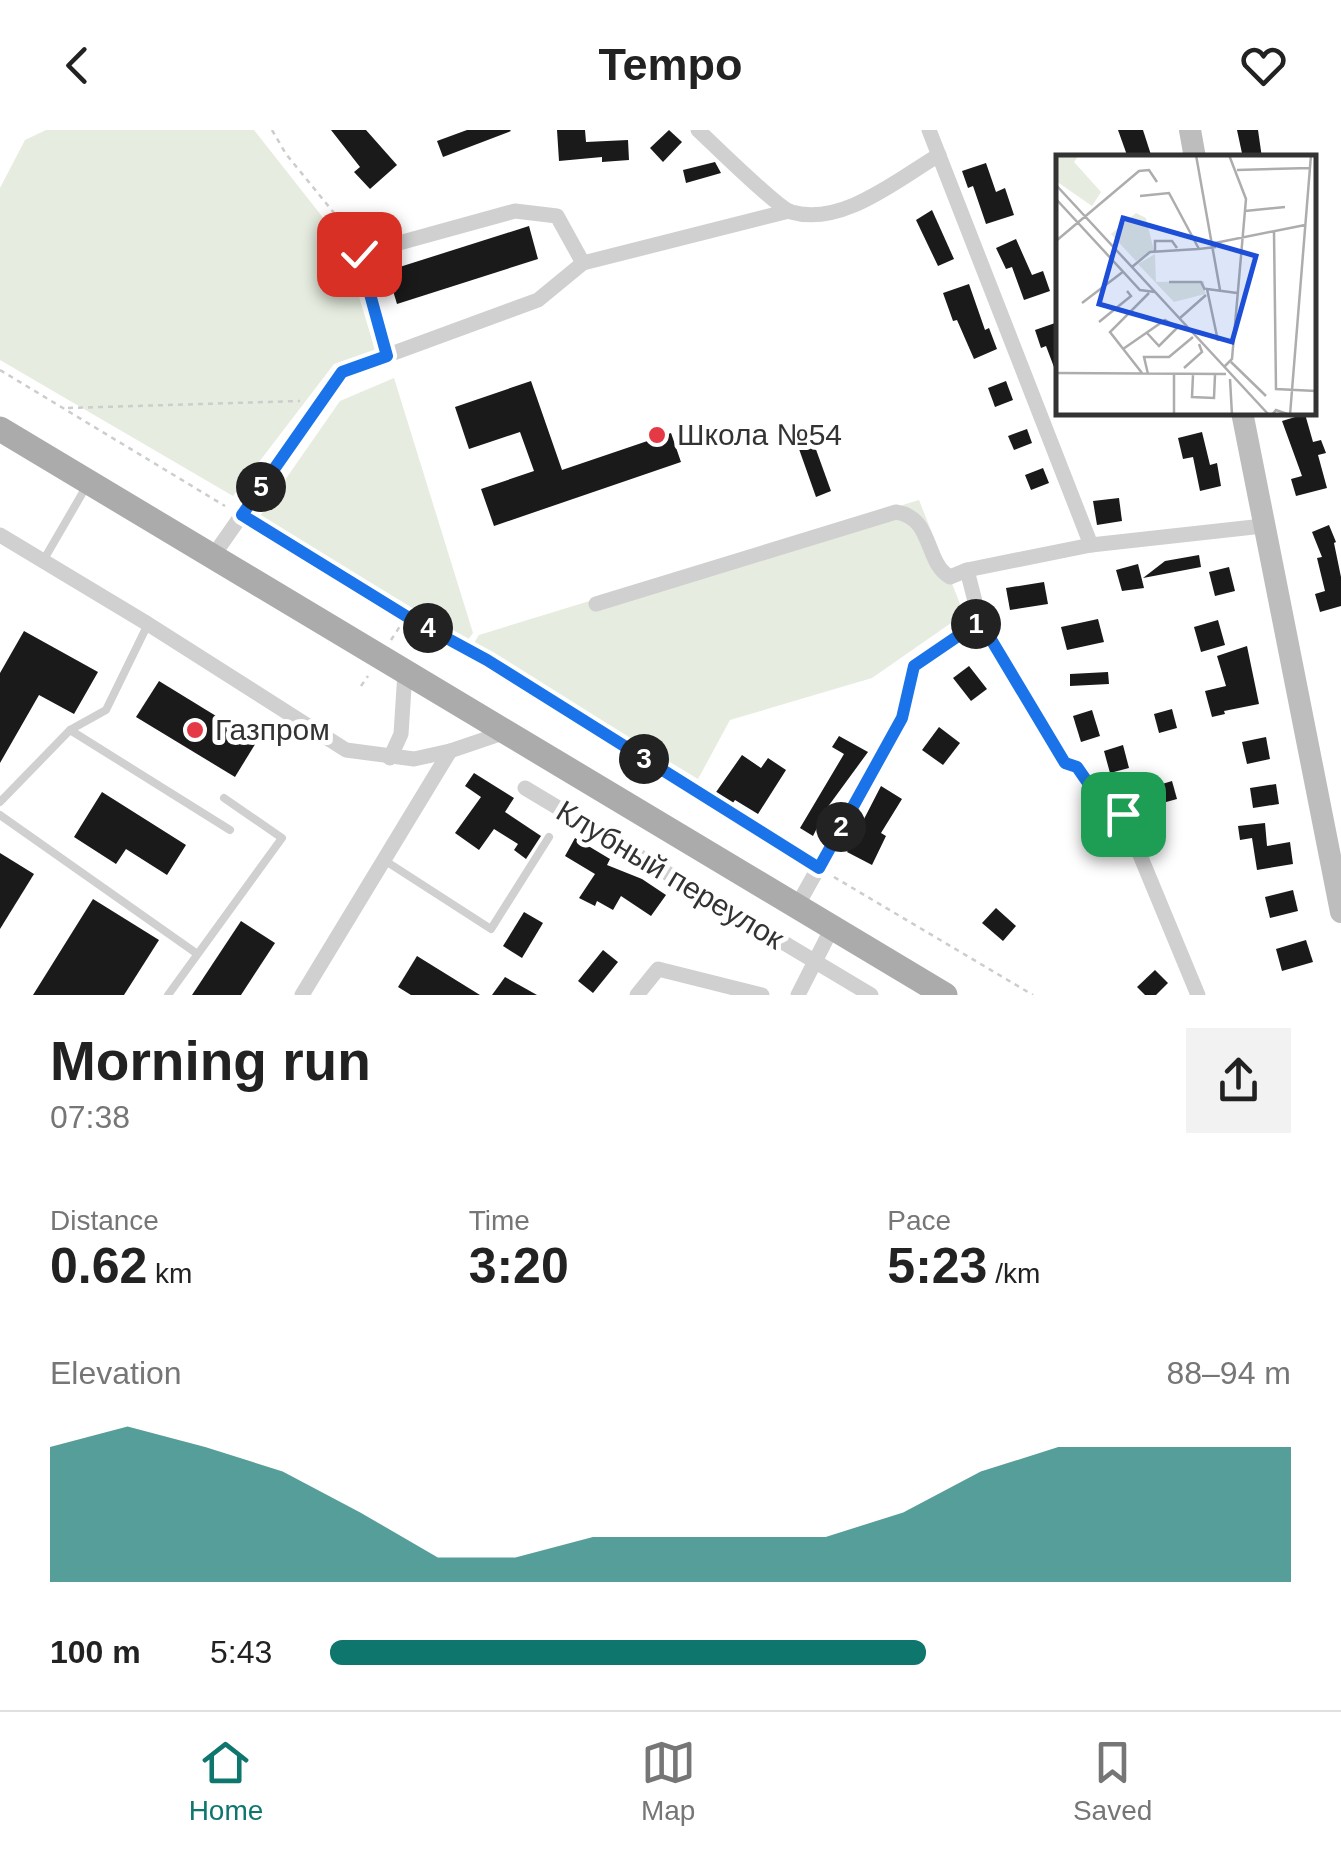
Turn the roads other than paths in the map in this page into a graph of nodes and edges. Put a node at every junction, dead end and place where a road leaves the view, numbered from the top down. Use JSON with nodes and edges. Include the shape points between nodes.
{"nodes":[{"id":1,"x":698,"y":130,"type":"edge"},
{"id":2,"x":929,"y":130,"type":"edge"},
{"id":3,"x":1190,"y":130,"type":"edge"},
{"id":4,"x":939,"y":155,"type":"junction"},
{"id":5,"x":1194,"y":155,"type":"edge"},
{"id":6,"x":788,"y":211,"type":"junction"},
{"id":7,"x":583,"y":263,"type":"junction"},
{"id":8,"x":387,"y":356,"type":"junction"},
{"id":9,"x":1243,"y":415,"type":"edge"},
{"id":10,"x":0,"y":429,"type":"edge"},
{"id":11,"x":89,"y":482,"type":"junction"},
{"id":12,"x":1264,"y":526,"type":"junction"},
{"id":13,"x":0,"y":535,"type":"edge"},
{"id":14,"x":1091,"y":545,"type":"junction"},
{"id":15,"x":213,"y":556,"type":"junction"},
{"id":16,"x":43,"y":561,"type":"junction"},
{"id":17,"x":967,"y":570,"type":"junction"},
{"id":18,"x":596,"y":604,"type":"dead end"},
{"id":19,"x":980,"y":621,"type":"junction"},
{"id":20,"x":148,"y":624,"type":"junction"},
{"id":21,"x":405,"y":672,"type":"junction"},
{"id":22,"x":70,"y":730,"type":"junction"},
{"id":23,"x":506,"y":732,"type":"junction"},
{"id":24,"x":450,"y":751,"type":"junction"},
{"id":25,"x":390,"y":758,"type":"junction"},
{"id":26,"x":524,"y":788,"type":"dead end"},
{"id":27,"x":224,"y":798,"type":"dead end"},
{"id":28,"x":0,"y":802,"type":"edge"},
{"id":29,"x":0,"y":815,"type":"edge"},
{"id":30,"x":230,"y":830,"type":"dead end"},
{"id":31,"x":550,"y":838,"type":"dead end"},
{"id":32,"x":384,"y":860,"type":"junction"},
{"id":33,"x":797,"y":906,"type":"junction"},
{"id":34,"x":1341,"y":912,"type":"edge"},
{"id":35,"x":832,"y":928,"type":"junction"},
{"id":36,"x":196,"y":953,"type":"junction"},
{"id":37,"x":815,"y":961,"type":"junction"},
{"id":38,"x":168,"y":995,"type":"edge"},
{"id":39,"x":302,"y":995,"type":"edge"},
{"id":40,"x":637,"y":995,"type":"edge"},
{"id":41,"x":762,"y":995,"type":"edge"},
{"id":42,"x":798,"y":995,"type":"edge"},
{"id":43,"x":871,"y":995,"type":"edge"},
{"id":44,"x":945,"y":995,"type":"edge"},
{"id":45,"x":1198,"y":995,"type":"edge"}],
"edges":[{"from":1,"to":6,"type":"street"},
{"from":2,"to":4,"type":"street"},
{"from":3,"to":5,"type":"main road"},
{"from":4,"to":6,"type":"street","via":[[853,204],[825,214]]},
{"from":4,"to":14,"type":"street"},
{"from":6,"to":7,"type":"street"},
{"from":7,"to":8,"type":"street","via":[[538,300]]},
{"from":7,"to":8,"type":"street","via":[[557,216],[514,211],[359,254]]},
{"from":8,"to":15,"type":"street","via":[[342,372]]},
{"from":9,"to":12,"type":"main road"},
{"from":10,"to":11,"type":"main road"},
{"from":11,"to":15,"type":"main road"},
{"from":11,"to":16,"type":"lane"},
{"from":12,"to":14,"type":"street"},
{"from":12,"to":34,"type":"main road"},
{"from":13,"to":16,"type":"street"},
{"from":14,"to":17,"type":"street"},
{"from":15,"to":21,"type":"main road"},
{"from":16,"to":20,"type":"street"},
{"from":17,"to":18,"type":"street","via":[[950,577],[942,572],[926,532],[896,512]]},
{"from":17,"to":19,"type":"street"},
{"from":19,"to":33,"type":"street","via":[[914,666],[902,718]]},
{"from":19,"to":45,"type":"street","via":[[1065,763],[1077,767],[1106,809],[1123,814]]},
{"from":20,"to":22,"type":"lane","via":[[106,710]]},
{"from":20,"to":25,"type":"street","via":[[346,750]]},
{"from":21,"to":23,"type":"main road"},
{"from":21,"to":25,"type":"street","via":[[401,734]]},
{"from":22,"to":28,"type":"lane"},
{"from":22,"to":30,"type":"lane"},
{"from":23,"to":24,"type":"street"},
{"from":23,"to":33,"type":"main road"},
{"from":24,"to":25,"type":"street"},
{"from":24,"to":32,"type":"street"},
{"from":26,"to":37,"type":"street","name":"Клубный переулок"},
{"from":27,"to":36,"type":"lane","via":[[282,838]]},
{"from":29,"to":36,"type":"lane"},
{"from":31,"to":32,"type":"lane","via":[[491,928]]},
{"from":32,"to":39,"type":"street"},
{"from":33,"to":35,"type":"main road"},
{"from":35,"to":37,"type":"street","name":"Клубный переулок"},
{"from":35,"to":44,"type":"main road"},
{"from":36,"to":38,"type":"lane"},
{"from":37,"to":42,"type":"street","name":"Клубный переулок"},
{"from":37,"to":43,"type":"street","name":"Клубный переулок"},
{"from":40,"to":41,"type":"street","name":"Клубный переулок","via":[[658,969]]}]}
